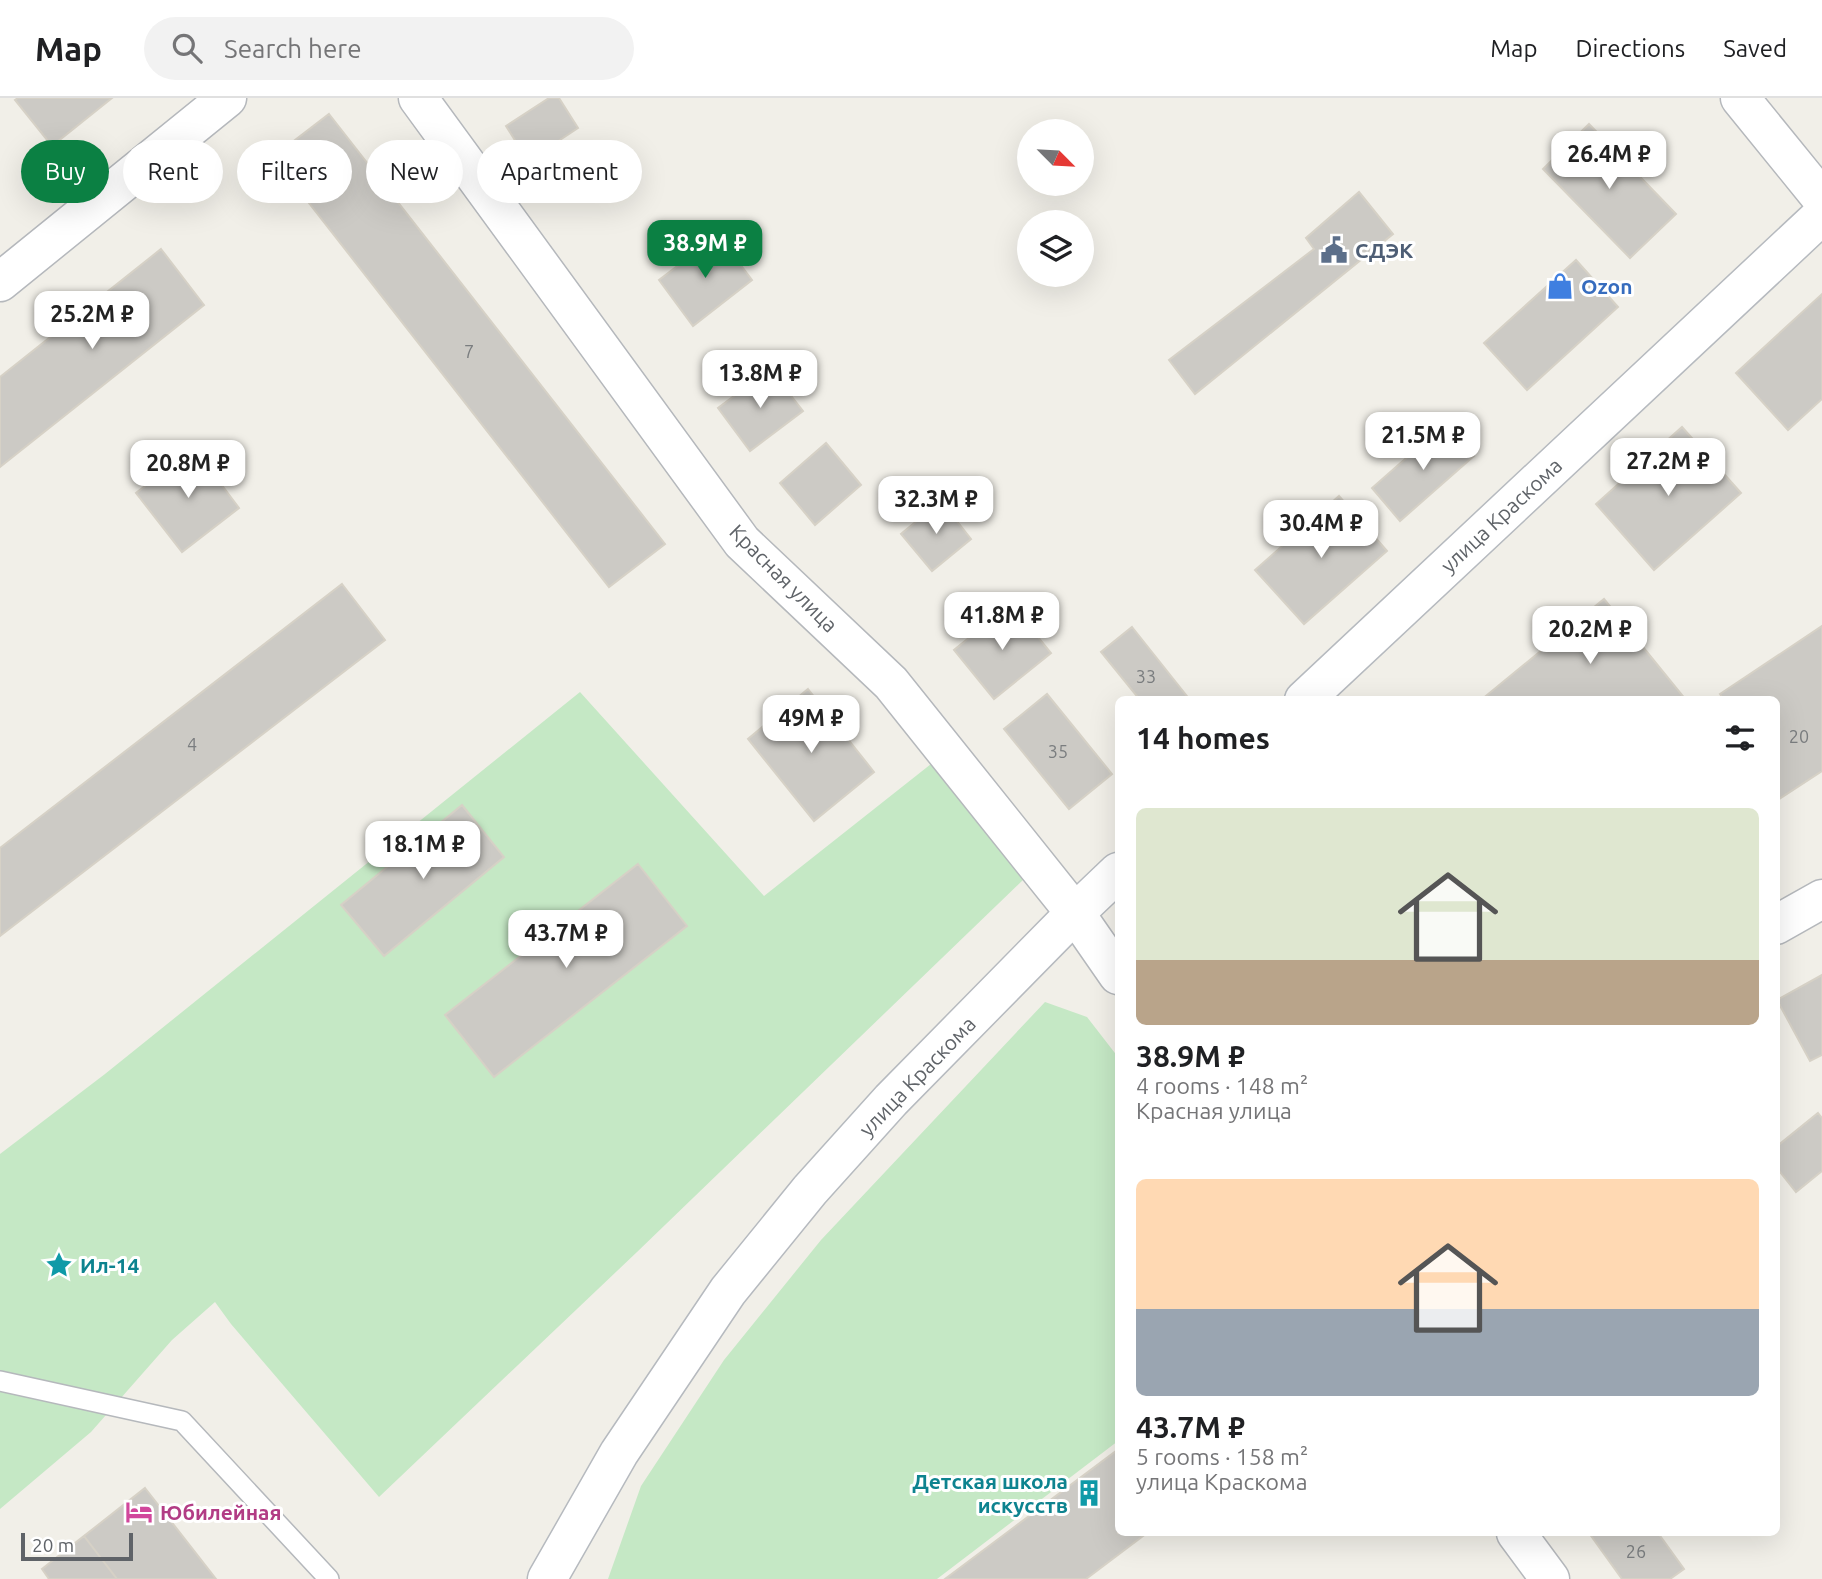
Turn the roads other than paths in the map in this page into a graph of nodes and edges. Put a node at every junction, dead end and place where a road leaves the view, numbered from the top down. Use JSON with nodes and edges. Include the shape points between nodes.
{"nodes":[{"id":1,"x":227,"y":98,"type":"edge"},
{"id":2,"x":418,"y":98,"type":"edge"},
{"id":3,"x":1740,"y":98,"type":"edge"},
{"id":4,"x":1822,"y":199,"type":"edge"},
{"id":5,"x":1822,"y":215,"type":"edge"},
{"id":6,"x":0,"y":282,"type":"edge"},
{"id":7,"x":1308,"y":696,"type":"edge"},
{"id":8,"x":1115,"y":875,"type":"edge"},
{"id":9,"x":1822,"y":899,"type":"edge"},
{"id":10,"x":1075,"y":913,"type":"junction"},
{"id":11,"x":1780,"y":923,"type":"edge"},
{"id":12,"x":1115,"y":971,"type":"edge"},
{"id":13,"x":0,"y":1381,"type":"edge"},
{"id":14,"x":1518,"y":1536,"type":"edge"},
{"id":15,"x":557,"y":1572,"type":"edge"},
{"id":16,"x":330,"y":1579,"type":"edge"},
{"id":17,"x":1550,"y":1579,"type":"edge"}],
"edges":[{"from":1,"to":6,"type":"street"},
{"from":2,"to":10,"type":"street","name":"Красная улица","via":[[743,542],[891,683]]},
{"from":3,"to":4,"type":"street"},
{"from":5,"to":7,"type":"street","name":"улица Краскома"},
{"from":8,"to":10,"type":"street","name":"улица Краскома"},
{"from":9,"to":11,"type":"street"},
{"from":10,"to":12,"type":"street","name":"Красная улица"},
{"from":10,"to":15,"type":"street","name":"улица Краскома","via":[[891,1100],[810,1189],[728,1291],[619,1453]]},
{"from":13,"to":16,"type":"lane","via":[[182,1420]]},
{"from":14,"to":17,"type":"street"}]}
